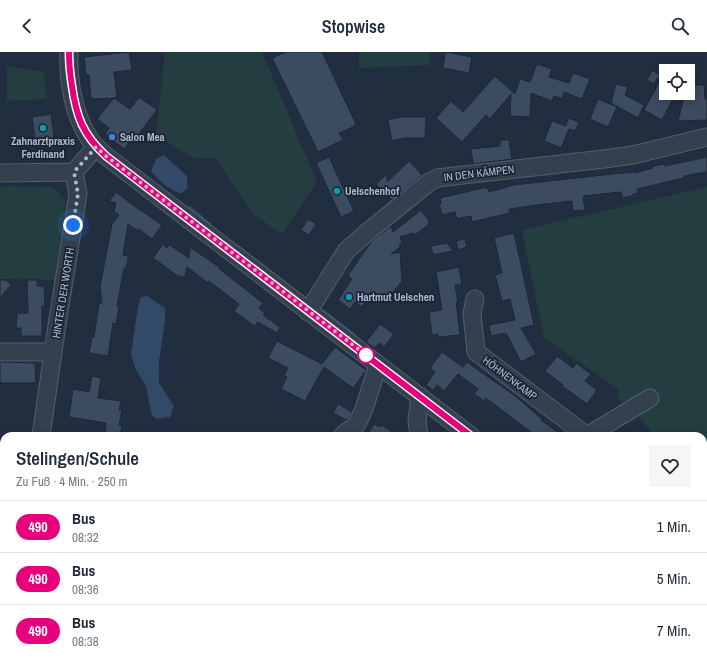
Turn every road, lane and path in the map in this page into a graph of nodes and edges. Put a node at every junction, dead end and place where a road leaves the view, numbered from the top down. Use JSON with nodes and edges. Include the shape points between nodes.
{"nodes":[{"id":1,"x":69,"y":52,"type":"edge"},
{"id":2,"x":707,"y":137,"type":"edge"},
{"id":3,"x":96,"y":147,"type":"junction"},
{"id":4,"x":74,"y":172,"type":"junction"},
{"id":5,"x":0,"y":173,"type":"edge"},
{"id":6,"x":475,"y":299,"type":"dead end"},
{"id":7,"x":308,"y":312,"type":"junction"},
{"id":8,"x":0,"y":352,"type":"edge"},
{"id":9,"x":53,"y":352,"type":"junction"},
{"id":10,"x":378,"y":364,"type":"junction"},
{"id":11,"x":420,"y":396,"type":"junction"},
{"id":12,"x":650,"y":398,"type":"dead end"},
{"id":13,"x":42,"y":432,"type":"edge"},
{"id":14,"x":347,"y":432,"type":"edge"},
{"id":15,"x":419,"y":432,"type":"edge"},
{"id":16,"x":466,"y":432,"type":"edge"},
{"id":17,"x":582,"y":432,"type":"edge"},
{"id":18,"x":594,"y":432,"type":"edge"}],
"edges":[{"from":1,"to":3,"type":"street","via":[[76,111]]},
{"from":2,"to":7,"type":"street","name":"IN DEN KÄMPEN","via":[[604,160],[437,178],[346,251]]},
{"from":3,"to":4,"type":"street"},
{"from":3,"to":7,"type":"street"},
{"from":4,"to":5,"type":"street"},
{"from":4,"to":9,"type":"street","name":"HINTER DER WORTH","via":[[78,194]]},
{"from":6,"to":17,"type":"street","name":"HÖHNENKAMP","via":[[472,313],[476,352]]},
{"from":7,"to":10,"type":"street"},
{"from":8,"to":9,"type":"street","name":"HINTER DER WORTH"},
{"from":9,"to":13,"type":"street","name":"HINTER DER WORTH"},
{"from":10,"to":11,"type":"street"},
{"from":10,"to":14,"type":"street","via":[[364,409],[357,424]]},
{"from":11,"to":15,"type":"street","via":[[417,421]]},
{"from":11,"to":16,"type":"street"},
{"from":12,"to":18,"type":"street","name":"HÖHNENKAMP"}]}
